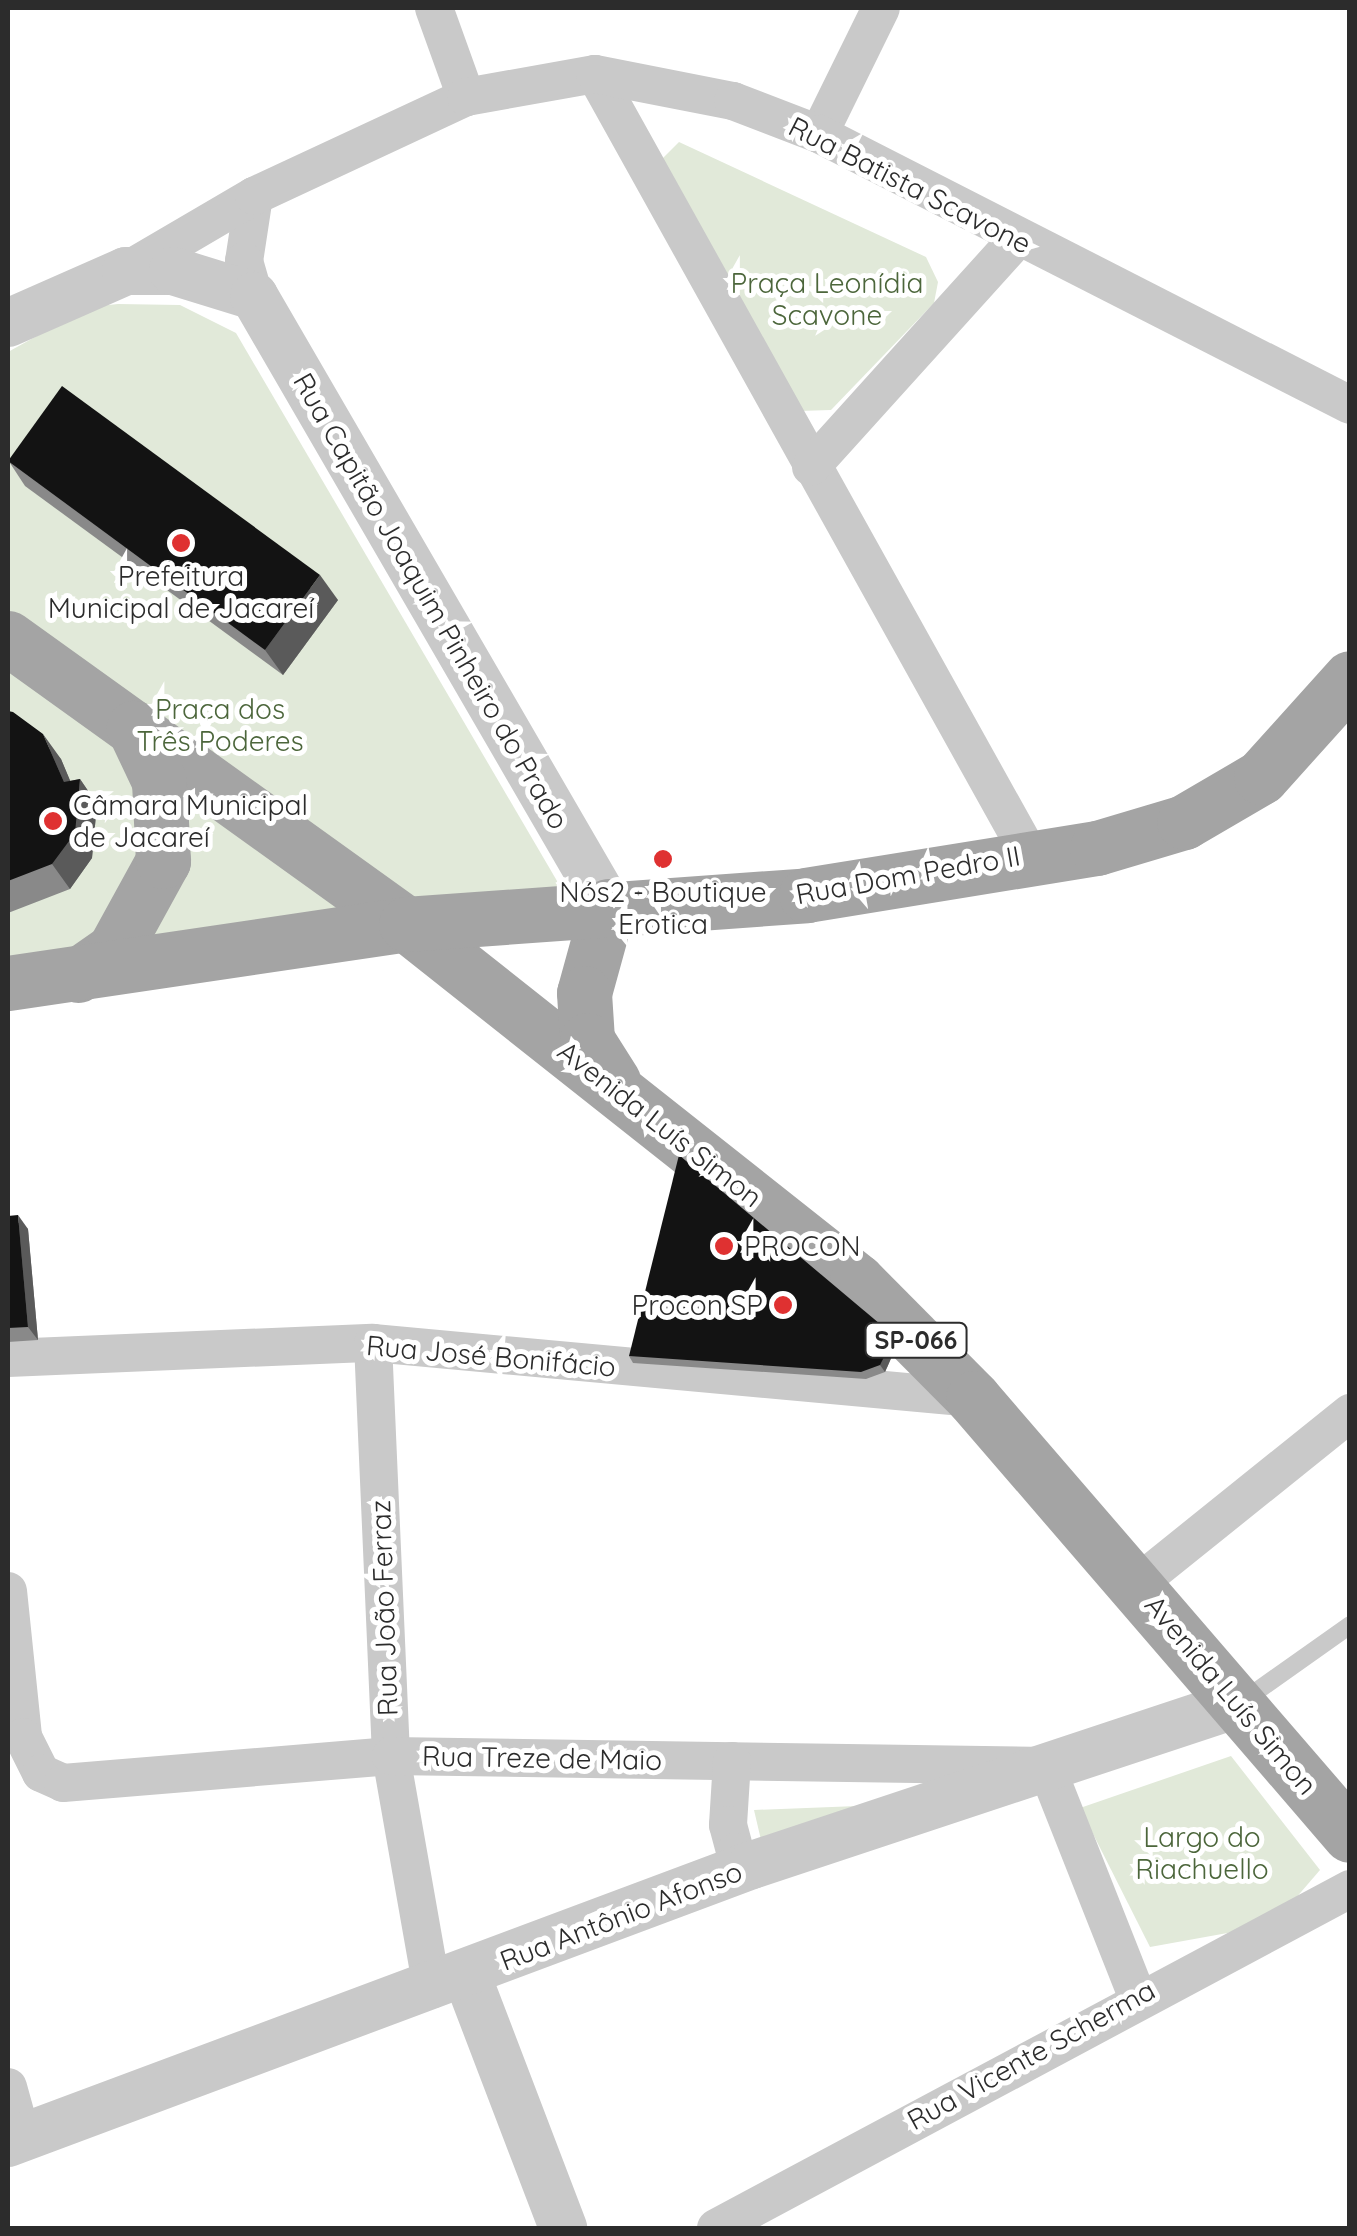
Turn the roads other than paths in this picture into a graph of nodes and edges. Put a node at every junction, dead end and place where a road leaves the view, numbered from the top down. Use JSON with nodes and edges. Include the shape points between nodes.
{"nodes":[{"id":1,"x":434,"y":8,"type":"edge"},
{"id":2,"x":880,"y":8,"type":"edge"},
{"id":3,"x":595,"y":74,"type":"junction"},
{"id":4,"x":466,"y":98,"type":"junction"},
{"id":5,"x":818,"y":134,"type":"junction"},
{"id":6,"x":254,"y":196,"type":"junction"},
{"id":7,"x":1017,"y":239,"type":"junction"},
{"id":8,"x":126,"y":271,"type":"junction"},
{"id":9,"x":254,"y":296,"type":"junction"},
{"id":10,"x":8,"y":323,"type":"edge"},
{"id":11,"x":1350,"y":406,"type":"edge"},
{"id":12,"x":811,"y":466,"type":"junction"},
{"id":13,"x":8,"y":638,"type":"edge"},
{"id":14,"x":1350,"y":678,"type":"edge"},
{"id":15,"x":134,"y":728,"type":"junction"},
{"id":16,"x":1029,"y":854,"type":"junction"},
{"id":17,"x":608,"y":906,"type":"junction"},
{"id":18,"x":406,"y":924,"type":"junction"},
{"id":19,"x":78,"y":975,"type":"junction"},
{"id":20,"x":8,"y":983,"type":"edge"},
{"id":21,"x":620,"y":1092,"type":"junction"},
{"id":22,"x":373,"y":1343,"type":"junction"},
{"id":23,"x":8,"y":1358,"type":"edge"},
{"id":24,"x":973,"y":1398,"type":"junction"},
{"id":25,"x":1350,"y":1413,"type":"edge"},
{"id":26,"x":1136,"y":1584,"type":"junction"},
{"id":27,"x":8,"y":1591,"type":"edge"},
{"id":28,"x":1350,"y":1624,"type":"edge"},
{"id":29,"x":13,"y":1695,"type":"edge"},
{"id":30,"x":1240,"y":1703,"type":"junction"},
{"id":31,"x":391,"y":1756,"type":"junction"},
{"id":32,"x":732,"y":1761,"type":"junction"},
{"id":33,"x":1046,"y":1766,"type":"junction"},
{"id":34,"x":1350,"y":1835,"type":"edge"},
{"id":35,"x":752,"y":1865,"type":"junction"},
{"id":36,"x":1350,"y":1889,"type":"edge"},
{"id":37,"x":450,"y":1983,"type":"junction"},
{"id":38,"x":1137,"y":1996,"type":"junction"},
{"id":39,"x":8,"y":2086,"type":"edge"},
{"id":40,"x":14,"y":2140,"type":"edge"},
{"id":41,"x":563,"y":2228,"type":"edge"},
{"id":42,"x":716,"y":2228,"type":"edge"}],
"edges":[{"from":1,"to":4,"type":"street"},
{"from":2,"to":5,"type":"street"},
{"from":3,"to":4,"type":"street","name":"Rua Batista Scavone"},
{"from":3,"to":5,"type":"street","name":"Rua Batista Scavone","via":[[733,101]]},
{"from":3,"to":12,"type":"street"},
{"from":4,"to":6,"type":"street","name":"Rua Batista Scavone"},
{"from":5,"to":7,"type":"street","name":"Rua Batista Scavone"},
{"from":6,"to":8,"type":"street","name":"Rua Batista Scavone"},
{"from":6,"to":9,"type":"street","name":"Rua Capitão Joaquim Pinheiro do Prado","via":[[244,261]]},
{"from":7,"to":11,"type":"street","name":"Rua Batista Scavone"},
{"from":7,"to":12,"type":"street"},
{"from":8,"to":9,"type":"street","via":[[172,271]]},
{"from":8,"to":10,"type":"street"},
{"from":9,"to":17,"type":"street","name":"Rua Capitão Joaquim Pinheiro do Prado"},
{"from":12,"to":16,"type":"street"},
{"from":13,"to":15,"type":"main road","name":"Avenida Luís Simon","number":"SP-066"},
{"from":14,"to":16,"type":"main road","name":"Rua Dom Pedro II","via":[[1261,776],[1184,822],[1097,848]]},
{"from":15,"to":18,"type":"main road","name":"Avenida Luís Simon","number":"SP-066"},
{"from":15,"to":19,"type":"main road","via":[[159,781],[163,861],[114,950]]},
{"from":16,"to":17,"type":"main road","name":"Rua Dom Pedro II","via":[[806,895]]},
{"from":17,"to":18,"type":"main road","name":"Rua Dom Pedro II"},
{"from":17,"to":21,"type":"main road","via":[[584,993],[587,1040]]},
{"from":18,"to":19,"type":"main road","name":"Rua Dom Pedro II"},
{"from":18,"to":21,"type":"main road","name":"Avenida Luís Simon","number":"SP-066"},
{"from":19,"to":20,"type":"main road","name":"Rua Dom Pedro II"},
{"from":21,"to":24,"type":"main road","name":"Avenida Luís Simon","number":"SP-066","via":[[857,1281]]},
{"from":22,"to":23,"type":"street","name":"Rua José Bonifácio"},
{"from":22,"to":24,"type":"street","name":"Rua José Bonifácio"},
{"from":22,"to":31,"type":"street","name":"Rua João Ferraz"},
{"from":24,"to":26,"type":"main road","name":"Avenida Luís Simon","number":"SP-066"},
{"from":25,"to":26,"type":"street"},
{"from":26,"to":30,"type":"main road","name":"Avenida Luís Simon","number":"SP-066"},
{"from":27,"to":29,"type":"street"},
{"from":28,"to":30,"type":"lane"},
{"from":29,"to":31,"type":"street","name":"Rua Treze de Maio","via":[[23,1738],[41,1773],[81,1785]]},
{"from":30,"to":33,"type":"street","name":"Rua Antônio Afonso"},
{"from":30,"to":34,"type":"main road","name":"Avenida Luís Simon","number":"SP-066"},
{"from":31,"to":32,"type":"street","name":"Rua Treze de Maio"},
{"from":31,"to":37,"type":"street","name":"Rua João Ferraz"},
{"from":32,"to":33,"type":"street","name":"Rua Treze de Maio"},
{"from":32,"to":35,"type":"street","via":[[728,1826],[735,1852]]},
{"from":33,"to":35,"type":"street","name":"Rua Antônio Afonso"},
{"from":33,"to":38,"type":"street"},
{"from":35,"to":37,"type":"street","name":"Rua Antônio Afonso"},
{"from":36,"to":38,"type":"street","name":"Rua Vicente Scherma"},
{"from":37,"to":40,"type":"street","name":"Rua Antônio Afonso"},
{"from":37,"to":41,"type":"street"},
{"from":38,"to":42,"type":"street","name":"Rua Vicente Scherma"},
{"from":39,"to":40,"type":"street"}]}
